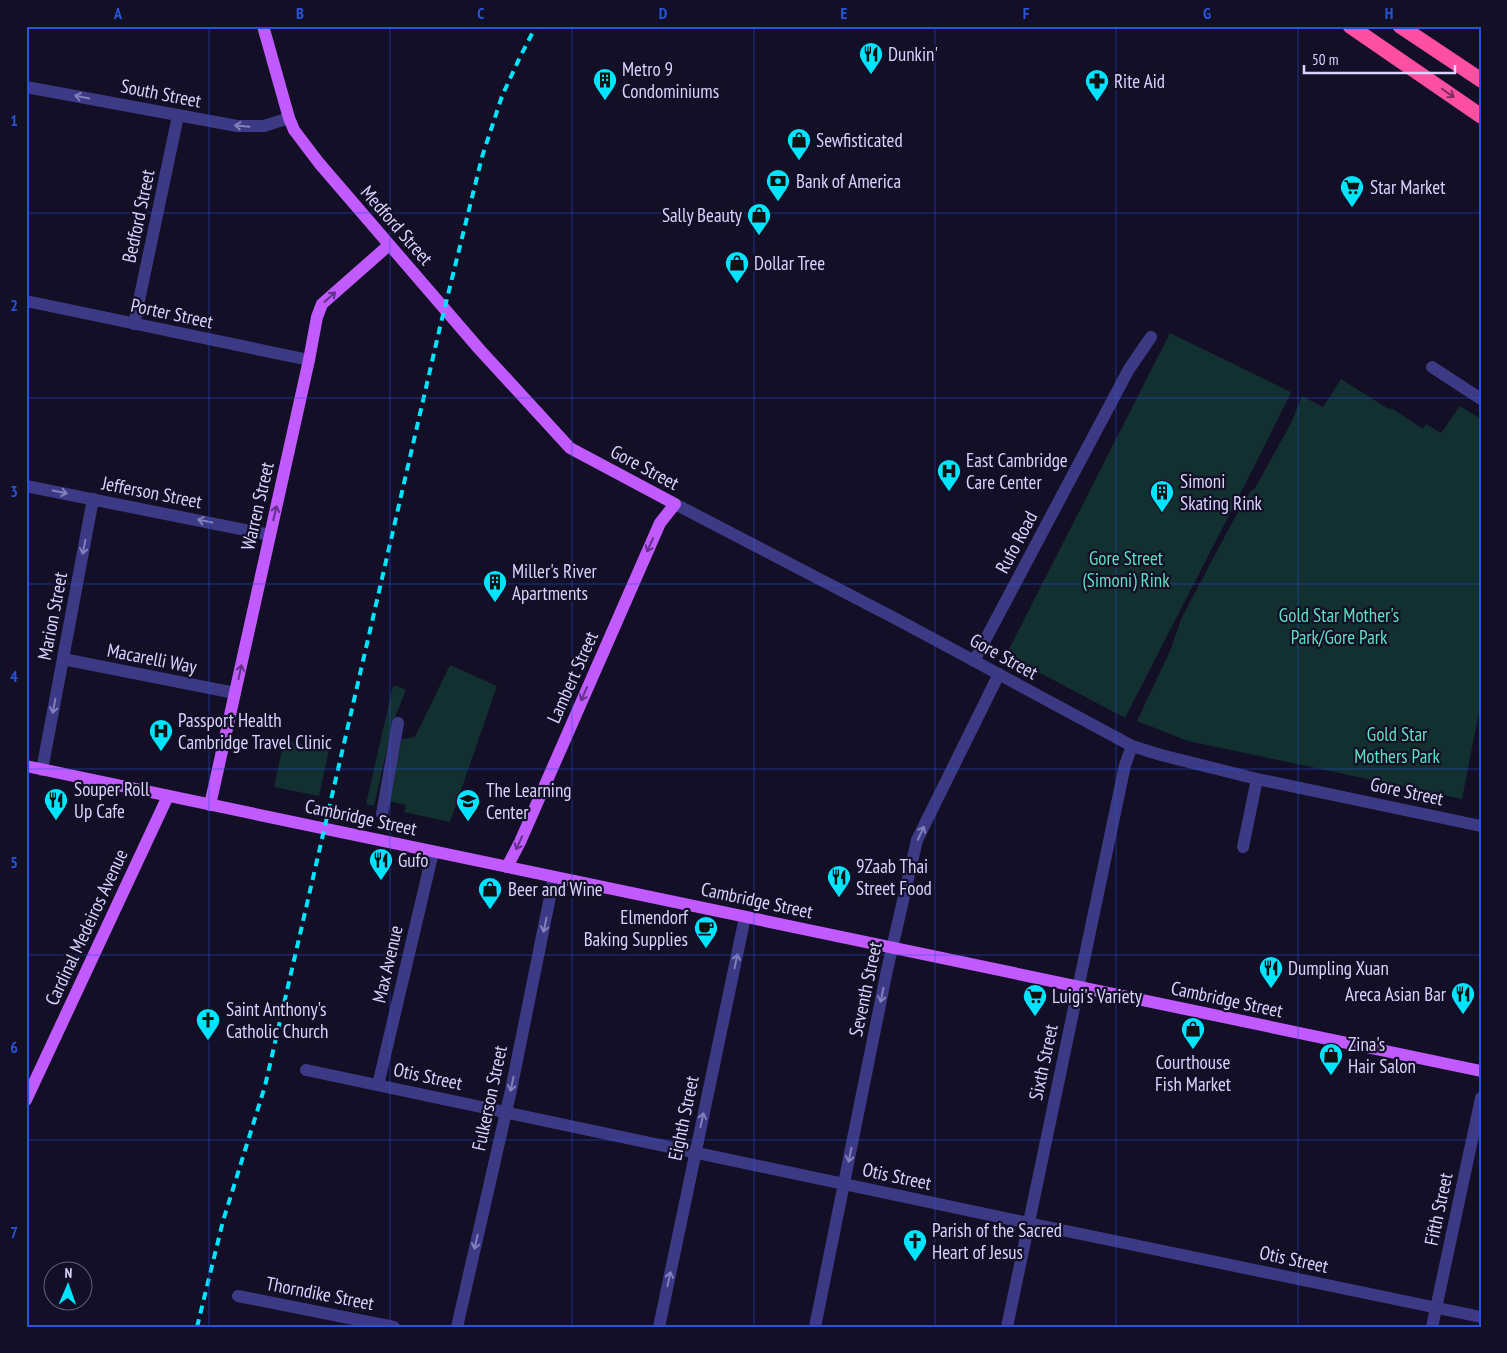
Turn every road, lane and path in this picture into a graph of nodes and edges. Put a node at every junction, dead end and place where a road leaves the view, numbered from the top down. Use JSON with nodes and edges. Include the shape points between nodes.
{"nodes":[{"id":1,"x":263,"y":26,"type":"edge"},
{"id":2,"x":1350,"y":26,"type":"edge"},
{"id":3,"x":1400,"y":26,"type":"edge"},
{"id":4,"x":1481,"y":80,"type":"edge"},
{"id":5,"x":26,"y":87,"type":"edge"},
{"id":6,"x":178,"y":116,"type":"junction"},
{"id":7,"x":1481,"y":116,"type":"edge"},
{"id":8,"x":289,"y":118,"type":"junction"},
{"id":9,"x":389,"y":245,"type":"junction"},
{"id":10,"x":26,"y":301,"type":"edge"},
{"id":11,"x":134,"y":324,"type":"junction"},
{"id":12,"x":1150,"y":337,"type":"dead end"},
{"id":13,"x":309,"y":360,"type":"junction"},
{"id":14,"x":1432,"y":367,"type":"dead end"},
{"id":15,"x":1481,"y":399,"type":"edge"},
{"id":16,"x":547,"y":424,"type":"joint"},
{"id":17,"x":26,"y":486,"type":"edge"},
{"id":18,"x":93,"y":499,"type":"junction"},
{"id":19,"x":675,"y":504,"type":"junction"},
{"id":20,"x":270,"y":535,"type":"junction"},
{"id":21,"x":63,"y":659,"type":"junction"},
{"id":22,"x":974,"y":661,"type":"junction"},
{"id":23,"x":999,"y":674,"type":"junction"},
{"id":24,"x":235,"y":694,"type":"junction"},
{"id":25,"x":398,"y":724,"type":"dead end"},
{"id":26,"x":1132,"y":746,"type":"junction"},
{"id":27,"x":26,"y":766,"type":"edge"},
{"id":28,"x":42,"y":770,"type":"junction"},
{"id":29,"x":1257,"y":779,"type":"junction"},
{"id":30,"x":168,"y":796,"type":"junction"},
{"id":31,"x":210,"y":805,"type":"junction"},
{"id":32,"x":382,"y":814,"type":"dead end"},
{"id":33,"x":1481,"y":826,"type":"edge"},
{"id":34,"x":1243,"y":847,"type":"dead end"},
{"id":35,"x":432,"y":852,"type":"junction"},
{"id":36,"x":507,"y":867,"type":"junction"},
{"id":37,"x":554,"y":877,"type":"junction"},
{"id":38,"x":745,"y":917,"type":"junction"},
{"id":39,"x":892,"y":948,"type":"junction"},
{"id":40,"x":1078,"y":987,"type":"junction"},
{"id":41,"x":306,"y":1070,"type":"dead end"},
{"id":42,"x":1481,"y":1071,"type":"edge"},
{"id":43,"x":378,"y":1085,"type":"junction"},
{"id":44,"x":1481,"y":1098,"type":"edge"},
{"id":45,"x":26,"y":1100,"type":"edge"},
{"id":46,"x":506,"y":1111,"type":"junction"},
{"id":47,"x":696,"y":1152,"type":"junction"},
{"id":48,"x":844,"y":1184,"type":"junction"},
{"id":49,"x":1028,"y":1223,"type":"junction"},
{"id":50,"x":238,"y":1296,"type":"dead end"},
{"id":51,"x":1436,"y":1308,"type":"junction"},
{"id":52,"x":1481,"y":1317,"type":"edge"},
{"id":53,"x":394,"y":1327,"type":"edge"},
{"id":54,"x":457,"y":1327,"type":"edge"},
{"id":55,"x":659,"y":1327,"type":"edge"},
{"id":56,"x":814,"y":1327,"type":"edge"},
{"id":57,"x":1007,"y":1327,"type":"edge"},
{"id":58,"x":1432,"y":1327,"type":"edge"}],
"edges":[{"from":1,"to":8,"type":"main road","name":"Medford Street"},
{"from":2,"to":7,"type":"highway","one_way":true},
{"from":3,"to":4,"type":"highway"},
{"from":6,"to":5,"type":"street","name":"South Street","one_way":true},
{"from":8,"to":6,"type":"street","name":"South Street","one_way":true,"via":[[250,127]]},
{"from":6,"to":11,"type":"street","name":"Bedford Street"},
{"from":8,"to":9,"type":"main road","name":"Medford Street","via":[[319,163]]},
{"from":13,"to":9,"type":"main road","name":"Warren Street","one_way":true,"via":[[322,304]]},
{"from":9,"to":16,"type":"main road","name":"Medford Street"},
{"from":10,"to":11,"type":"street","name":"Porter Street"},
{"from":11,"to":13,"type":"street","name":"Porter Street"},
{"from":12,"to":22,"type":"street","name":"Rufo Road","via":[[1129,369]]},
{"from":20,"to":13,"type":"main road","name":"Warren Street","one_way":true},
{"from":14,"to":15,"type":"street"},
{"from":16,"to":19,"type":"main road","name":"Gore Street","via":[[570,448]]},
{"from":17,"to":18,"type":"street","name":"Jefferson Street","one_way":true},
{"from":20,"to":18,"type":"street","name":"Jefferson Street","one_way":true},
{"from":18,"to":21,"type":"street","name":"Marion Street","one_way":true},
{"from":19,"to":22,"type":"street","name":"Gore Street"},
{"from":19,"to":36,"type":"main road","name":"Lambert Street","one_way":true,"via":[[660,523]]},
{"from":24,"to":20,"type":"main road","name":"Warren Street","one_way":true},
{"from":21,"to":24,"type":"street","name":"Macarelli Way"},
{"from":21,"to":28,"type":"street","name":"Marion Street","one_way":true},
{"from":22,"to":23,"type":"street","name":"Gore Street"},
{"from":23,"to":26,"type":"street","name":"Gore Street"},
{"from":39,"to":23,"type":"street","name":"Seventh Street","one_way":true,"via":[[917,840]]},
{"from":24,"to":31,"type":"main road","name":"Warren Street"},
{"from":25,"to":32,"type":"street"},
{"from":26,"to":29,"type":"street","name":"Gore Street"},
{"from":26,"to":40,"type":"street","name":"Sixth Street"},
{"from":27,"to":28,"type":"main road","name":"Cambridge Street"},
{"from":28,"to":30,"type":"main road","name":"Cambridge Street"},
{"from":29,"to":33,"type":"street","name":"Gore Street"},
{"from":29,"to":34,"type":"street"},
{"from":30,"to":31,"type":"main road","name":"Cambridge Street"},
{"from":30,"to":45,"type":"main road","name":"Cardinal Medeiros Avenue"},
{"from":31,"to":35,"type":"main road","name":"Cambridge Street"},
{"from":35,"to":36,"type":"main road","name":"Cambridge Street"},
{"from":35,"to":43,"type":"street","name":"Max Avenue"},
{"from":36,"to":37,"type":"main road","name":"Cambridge Street"},
{"from":37,"to":38,"type":"main road","name":"Cambridge Street"},
{"from":37,"to":46,"type":"street","name":"Fulkerson Street","one_way":true},
{"from":38,"to":39,"type":"main road","name":"Cambridge Street"},
{"from":47,"to":38,"type":"street","name":"Eighth Street","one_way":true},
{"from":39,"to":40,"type":"main road","name":"Cambridge Street"},
{"from":39,"to":48,"type":"street","name":"Seventh Street","one_way":true},
{"from":40,"to":42,"type":"main road","name":"Cambridge Street"},
{"from":40,"to":49,"type":"street","name":"Sixth Street"},
{"from":41,"to":43,"type":"street","name":"Otis Street"},
{"from":43,"to":46,"type":"street","name":"Otis Street"},
{"from":44,"to":51,"type":"street","name":"Fifth Street"},
{"from":46,"to":47,"type":"street","name":"Otis Street"},
{"from":46,"to":54,"type":"street","name":"Fulkerson Street","one_way":true},
{"from":47,"to":48,"type":"street","name":"Otis Street"},
{"from":55,"to":47,"type":"street","name":"Eighth Street","one_way":true},
{"from":48,"to":49,"type":"street","name":"Otis Street"},
{"from":48,"to":56,"type":"street","name":"Seventh Street"},
{"from":49,"to":51,"type":"street","name":"Otis Street"},
{"from":49,"to":57,"type":"street","name":"Sixth Street"},
{"from":50,"to":53,"type":"street","name":"Thorndike Street"},
{"from":51,"to":52,"type":"street","name":"Otis Street"},
{"from":51,"to":58,"type":"street","name":"Fifth Street"}]}
